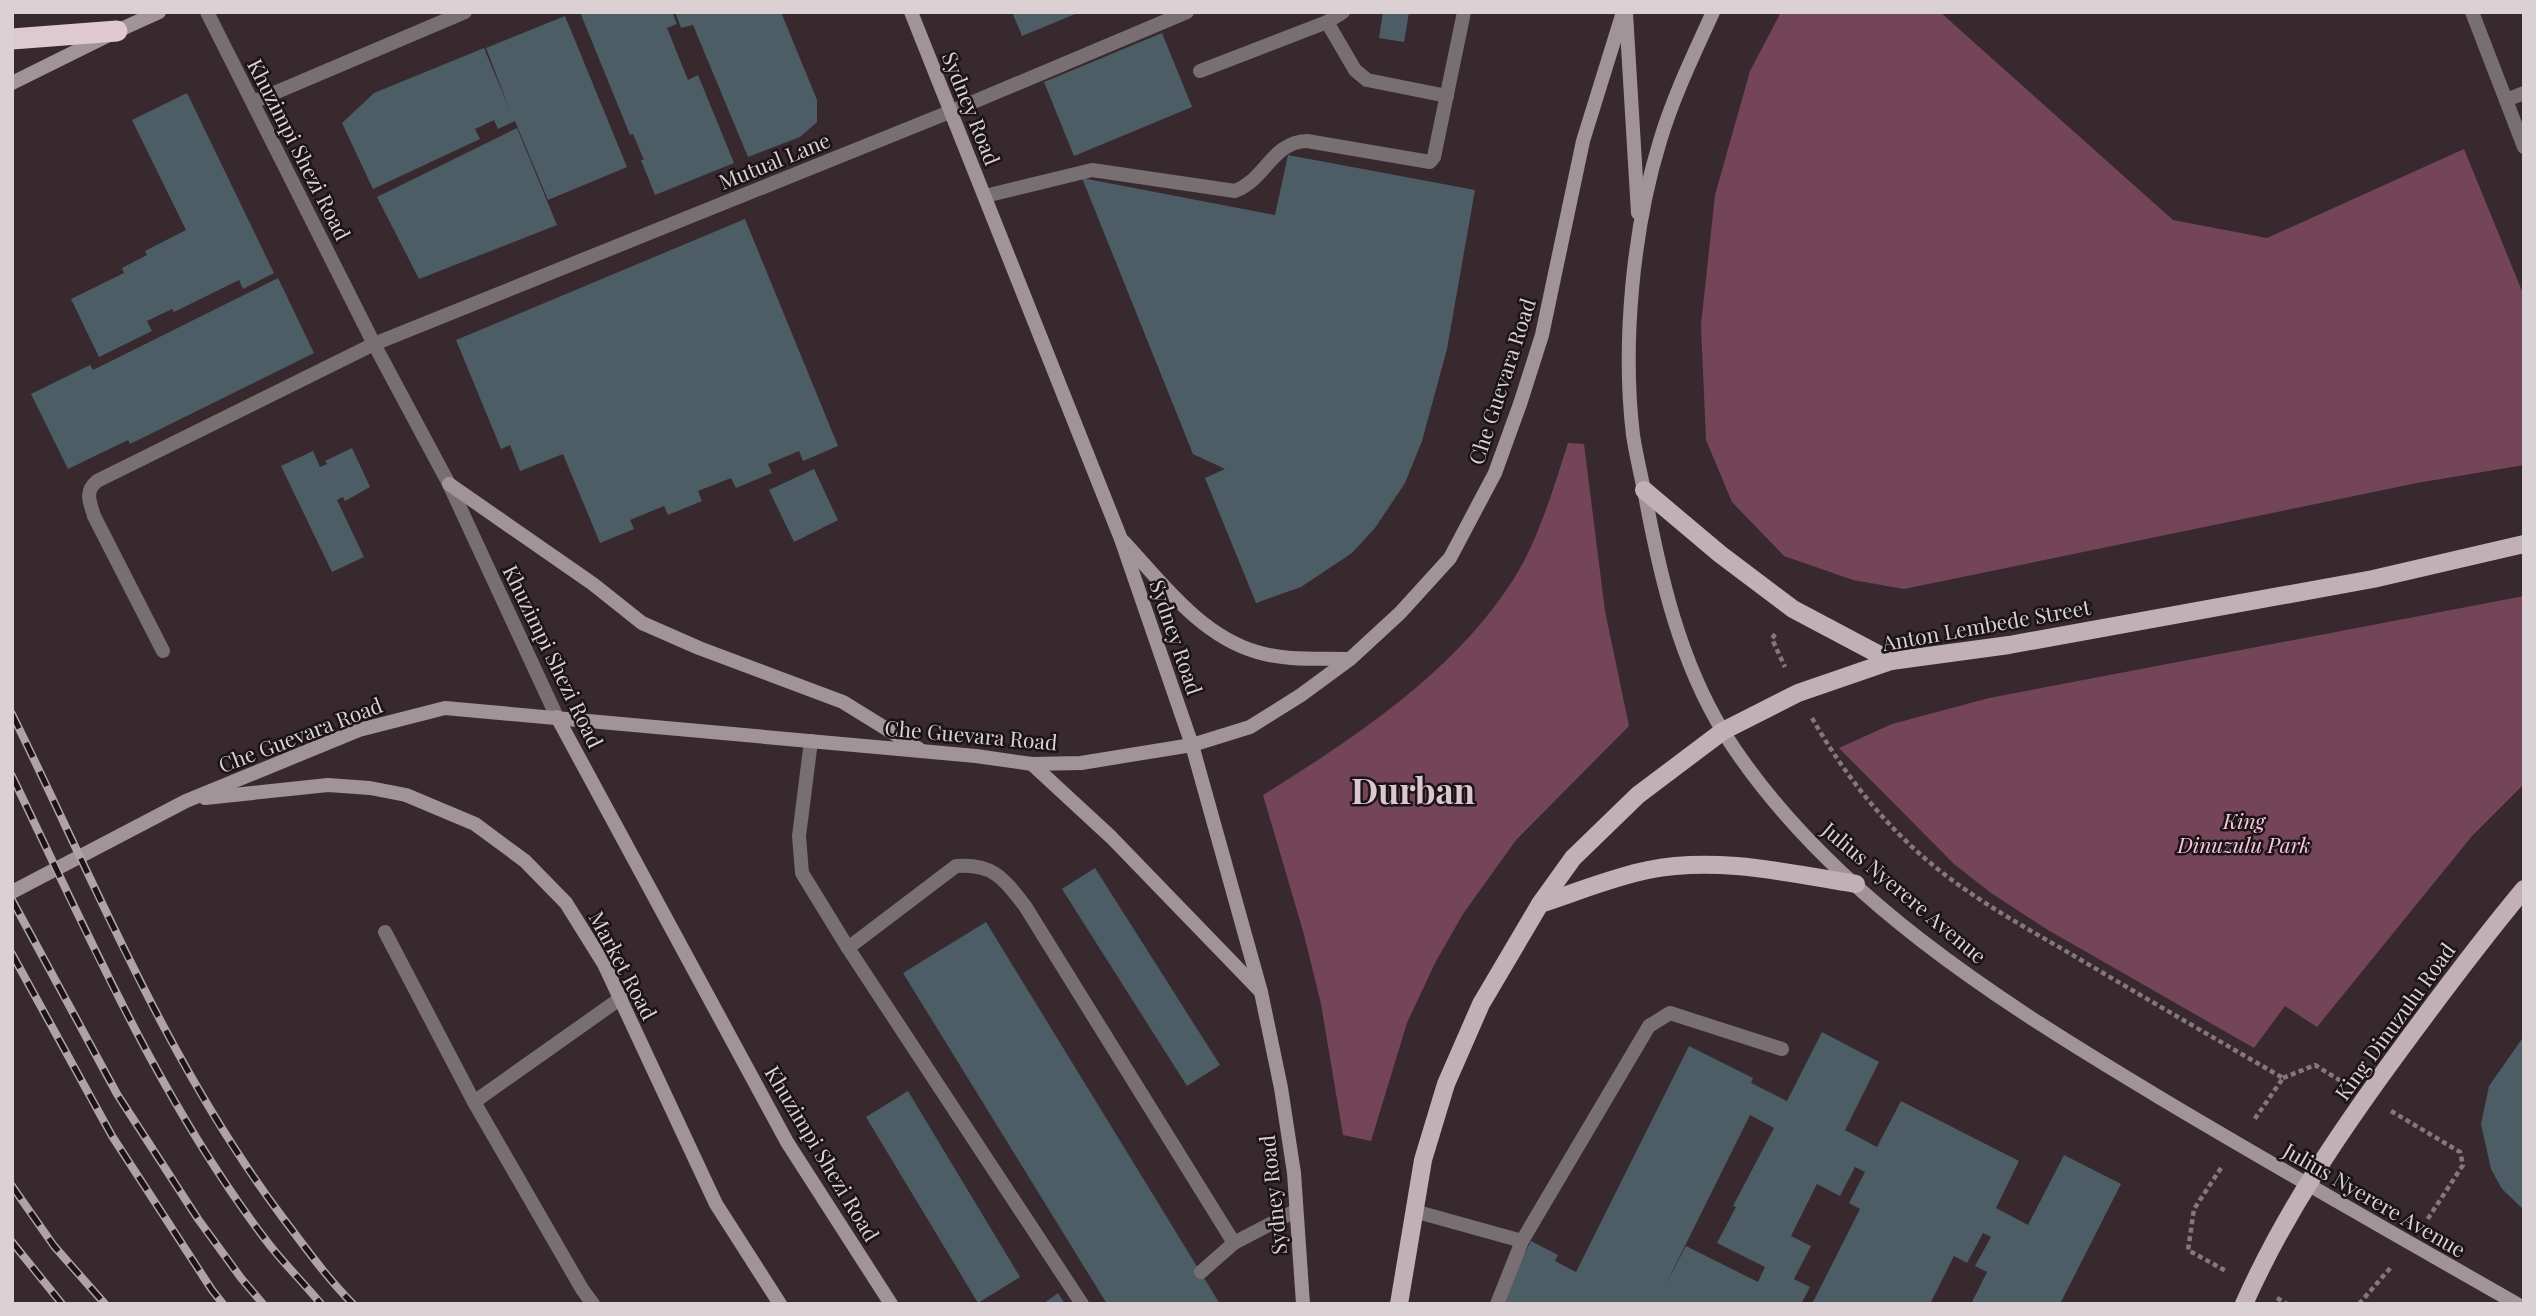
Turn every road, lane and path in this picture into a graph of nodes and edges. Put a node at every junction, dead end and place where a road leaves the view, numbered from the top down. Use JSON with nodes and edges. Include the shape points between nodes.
{"nodes":[{"id":1,"x":159,"y":12,"type":"edge"},
{"id":2,"x":207,"y":12,"type":"edge"},
{"id":3,"x":465,"y":12,"type":"edge"},
{"id":4,"x":911,"y":12,"type":"edge"},
{"id":5,"x":1188,"y":12,"type":"edge"},
{"id":6,"x":1343,"y":12,"type":"edge"},
{"id":7,"x":1464,"y":12,"type":"edge"},
{"id":8,"x":1625,"y":12,"type":"edge"},
{"id":9,"x":1713,"y":12,"type":"edge"},
{"id":10,"x":2472,"y":12,"type":"edge"},
{"id":11,"x":1327,"y":22,"type":"junction"},
{"id":12,"x":117,"y":31,"type":"junction"},
{"id":13,"x":12,"y":38,"type":"edge"},
{"id":14,"x":1200,"y":71,"type":"dead end"},
{"id":15,"x":12,"y":83,"type":"edge"},
{"id":16,"x":2524,"y":93,"type":"edge"},
{"id":17,"x":1447,"y":96,"type":"junction"},
{"id":18,"x":2506,"y":100,"type":"junction"},
{"id":19,"x":253,"y":102,"type":"junction"},
{"id":20,"x":952,"y":111,"type":"junction"},
{"id":21,"x":2524,"y":147,"type":"edge"},
{"id":22,"x":985,"y":195,"type":"junction"},
{"id":23,"x":1639,"y":232,"type":"junction"},
{"id":24,"x":374,"y":345,"type":"junction"},
{"id":25,"x":449,"y":484,"type":"junction"},
{"id":26,"x":1644,"y":490,"type":"junction"},
{"id":27,"x":1121,"y":539,"type":"junction"},
{"id":28,"x":2524,"y":544,"type":"edge"},
{"id":29,"x":1793,"y":609,"type":"junction"},
{"id":30,"x":163,"y":651,"type":"dead end"},
{"id":31,"x":1350,"y":659,"type":"junction"},
{"id":32,"x":1891,"y":661,"type":"junction"},
{"id":33,"x":1798,"y":693,"type":"junction"},
{"id":34,"x":557,"y":717,"type":"junction"},
{"id":35,"x":1723,"y":731,"type":"junction"},
{"id":36,"x":811,"y":741,"type":"junction"},
{"id":37,"x":1192,"y":745,"type":"junction"},
{"id":38,"x":923,"y":751,"type":"junction"},
{"id":39,"x":1032,"y":764,"type":"junction"},
{"id":40,"x":186,"y":800,"type":"junction"},
{"id":41,"x":1856,"y":884,"type":"junction"},
{"id":42,"x":2524,"y":889,"type":"edge"},
{"id":43,"x":12,"y":892,"type":"edge"},
{"id":44,"x":1540,"y":904,"type":"junction"},
{"id":45,"x":385,"y":932,"type":"dead end"},
{"id":46,"x":848,"y":948,"type":"junction"},
{"id":47,"x":1261,"y":992,"type":"junction"},
{"id":48,"x":621,"y":998,"type":"junction"},
{"id":49,"x":1782,"y":1049,"type":"dead end"},
{"id":50,"x":474,"y":1102,"type":"junction"},
{"id":51,"x":2237,"y":1144,"type":"junction"},
{"id":52,"x":2306,"y":1184,"type":"junction"},
{"id":53,"x":1295,"y":1211,"type":"junction"},
{"id":54,"x":1414,"y":1212,"type":"junction"},
{"id":55,"x":1522,"y":1241,"type":"junction"},
{"id":56,"x":1234,"y":1243,"type":"junction"},
{"id":57,"x":1201,"y":1272,"type":"dead end"},
{"id":58,"x":2252,"y":1285,"type":"junction"},
{"id":59,"x":593,"y":1304,"type":"edge"},
{"id":60,"x":780,"y":1304,"type":"edge"},
{"id":61,"x":891,"y":1304,"type":"edge"},
{"id":62,"x":1082,"y":1304,"type":"edge"},
{"id":63,"x":1303,"y":1304,"type":"edge"},
{"id":64,"x":1399,"y":1304,"type":"edge"},
{"id":65,"x":1497,"y":1304,"type":"edge"},
{"id":66,"x":2244,"y":1304,"type":"edge"},
{"id":67,"x":2287,"y":1304,"type":"edge"},
{"id":68,"x":2517,"y":1304,"type":"edge"}],
"edges":[{"from":1,"to":12,"type":"main road"},
{"from":2,"to":19,"type":"street","name":"Khuzimpi Shezi Road"},
{"from":3,"to":19,"type":"street"},
{"from":4,"to":20,"type":"main road","name":"Sydney Road"},
{"from":5,"to":20,"type":"street","name":"Mutual Lane"},
{"from":6,"to":11,"type":"street"},
{"from":7,"to":17,"type":"street"},
{"from":8,"to":23,"type":"main road"},
{"from":8,"to":31,"type":"main road","name":"Che Guevara Road","via":[[1583,141],[1542,335],[1495,473],[1450,558]]},
{"from":9,"to":23,"type":"main road","name":"Julius Nyerere Avenue","via":[[1659,142]]},
{"from":10,"to":18,"type":"street"},
{"from":11,"to":14,"type":"street"},
{"from":11,"to":17,"type":"street","via":[[1360,76]]},
{"from":12,"to":13,"type":"highway"},
{"from":12,"to":15,"type":"main road"},
{"from":16,"to":18,"type":"street"},
{"from":17,"to":22,"type":"street","via":[[1430,162],[1296,141],[1286,145],[1248,186],[1235,191],[1091,170]]},
{"from":18,"to":21,"type":"street"},
{"from":19,"to":24,"type":"street","name":"Khuzimpi Shezi Road"},
{"from":20,"to":22,"type":"main road","name":"Sydney Road"},
{"from":20,"to":24,"type":"street","name":"Mutual Lane"},
{"from":22,"to":27,"type":"main road","name":"Sydney Road"},
{"from":23,"to":26,"type":"main road","name":"Julius Nyerere Avenue","via":[[1632,283],[1630,380],[1633,436]]},
{"from":24,"to":25,"type":"street","name":"Khuzimpi Shezi Road"},
{"from":24,"to":30,"type":"street","name":"Mutual Lane","via":[[91,486],[88,494],[94,516]]},
{"from":25,"to":34,"type":"street","name":"Khuzimpi Shezi Road"},
{"from":25,"to":38,"type":"main road","via":[[642,623],[844,702]]},
{"from":26,"to":29,"type":"main road"},
{"from":26,"to":35,"type":"main road","name":"Julius Nyerere Avenue","via":[[1680,640]]},
{"from":27,"to":31,"type":"main road","via":[[1184,606],[1229,638],[1256,652],[1285,658]]},
{"from":27,"to":37,"type":"main road","name":"Sydney Road"},
{"from":28,"to":32,"type":"main road","name":"Anton Lembede Street","via":[[2372,579],[2009,645]]},
{"from":29,"to":32,"type":"main road"},
{"from":29,"to":33,"type":"path","via":[[1772,639]]},
{"from":31,"to":37,"type":"main road","name":"Che Guevara Road","via":[[1250,727]]},
{"from":32,"to":33,"type":"main road","name":"Anton Lembede Street"},
{"from":33,"to":35,"type":"main road","name":"Anton Lembede Street"},
{"from":33,"to":51,"type":"path","via":[[1830,750],[1868,801],[1920,855],[2014,920],[2283,1079]]},
{"from":34,"to":36,"type":"main road","name":"Che Guevara Road"},
{"from":34,"to":40,"type":"main road","name":"Che Guevara Road","via":[[445,708],[359,730]]},
{"from":34,"to":61,"type":"main road","name":"Khuzimpi Shezi Road","via":[[787,1142]]},
{"from":35,"to":41,"type":"main road","name":"Julius Nyerere Avenue","via":[[1796,828]]},
{"from":35,"to":44,"type":"main road","name":"Anton Lembede Street","via":[[1637,795],[1573,858]]},
{"from":36,"to":38,"type":"main road","name":"Che Guevara Road"},
{"from":36,"to":46,"type":"street","via":[[799,836],[802,873]]},
{"from":37,"to":39,"type":"main road","name":"Che Guevara Road","via":[[1081,763]]},
{"from":37,"to":47,"type":"main road","name":"Sydney Road"},
{"from":38,"to":39,"type":"main road","name":"Che Guevara Road"},
{"from":39,"to":47,"type":"main road","via":[[1111,837]]},
{"from":40,"to":43,"type":"main road","name":"Che Guevara Road"},
{"from":40,"to":48,"type":"main road","name":"Market Road","via":[[328,785],[370,788],[405,795],[475,824],[525,861],[566,903]]},
{"from":41,"to":44,"type":"main road","via":[[1708,864],[1647,870]]},
{"from":41,"to":51,"type":"main road","name":"Julius Nyerere Avenue","via":[[2020,1010]]},
{"from":42,"to":52,"type":"main road","name":"King Dinuzulu Road","via":[[2470,954]]},
{"from":44,"to":54,"type":"main road","name":"Anton Lembede Street","via":[[1481,1004],[1446,1084],[1423,1160]]},
{"from":45,"to":50,"type":"street"},
{"from":46,"to":56,"type":"street","via":[[956,866],[991,869],[1025,906]]},
{"from":46,"to":62,"type":"street"},
{"from":47,"to":53,"type":"main road","name":"Sydney Road","via":[[1292,1161]]},
{"from":48,"to":50,"type":"street"},
{"from":48,"to":60,"type":"main road","name":"Market Road","via":[[716,1204]]},
{"from":49,"to":55,"type":"street","via":[[1680,1014],[1662,1016],[1642,1036]]},
{"from":50,"to":59,"type":"street"},
{"from":51,"to":52,"type":"main road","name":"Julius Nyerere Avenue"},
{"from":51,"to":58,"type":"path","via":[[2194,1209],[2188,1250]]},
{"from":52,"to":58,"type":"main road","name":"King Dinuzulu Road"},
{"from":52,"to":68,"type":"main road","name":"Julius Nyerere Avenue"},
{"from":53,"to":56,"type":"street"},
{"from":53,"to":63,"type":"main road","name":"Sydney Road"},
{"from":54,"to":55,"type":"street"},
{"from":54,"to":64,"type":"main road","name":"Anton Lembede Street"},
{"from":55,"to":65,"type":"street"},
{"from":56,"to":57,"type":"street"},
{"from":58,"to":66,"type":"main road","name":"King Dinuzulu Road"},
{"from":58,"to":67,"type":"path"}]}
